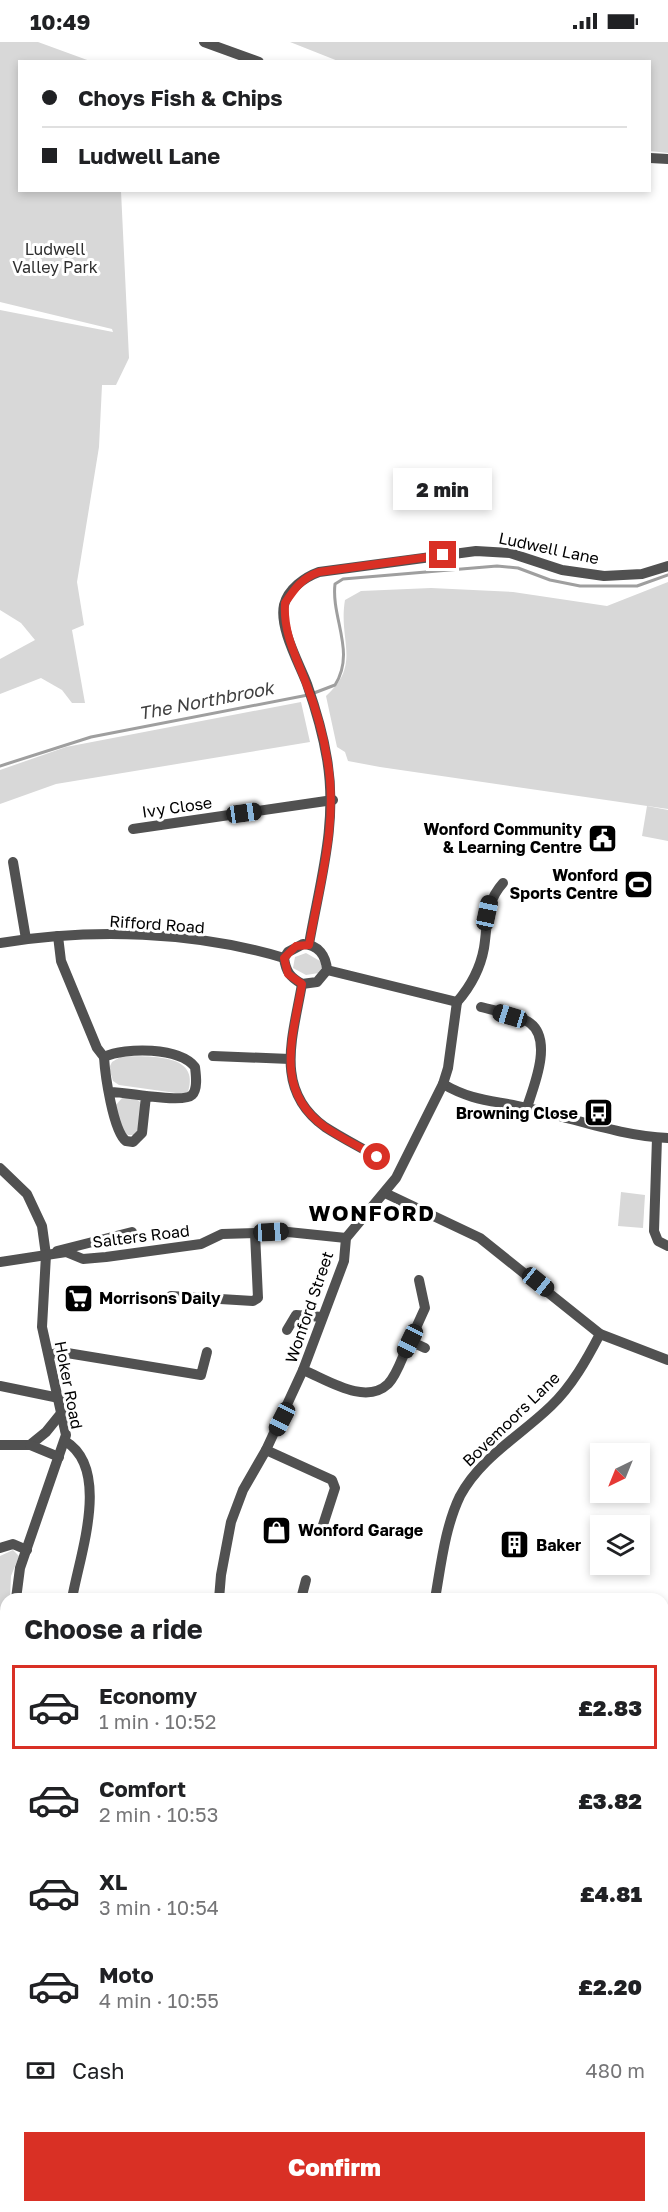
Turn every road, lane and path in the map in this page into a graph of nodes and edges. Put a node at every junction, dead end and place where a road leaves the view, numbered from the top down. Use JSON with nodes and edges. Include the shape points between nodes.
{"nodes":[{"id":1,"x":204,"y":42,"type":"edge"},
{"id":2,"x":254,"y":60,"type":"edge"},
{"id":3,"x":651,"y":158,"type":"edge"},
{"id":4,"x":668,"y":159,"type":"edge"},
{"id":5,"x":668,"y":566,"type":"edge"},
{"id":6,"x":333,"y":800,"type":"junction"},
{"id":7,"x":133,"y":829,"type":"dead end"},
{"id":8,"x":13,"y":862,"type":"dead end"},
{"id":9,"x":503,"y":883,"type":"dead end"},
{"id":10,"x":58,"y":936,"type":"junction"},
{"id":11,"x":26,"y":939,"type":"junction"},
{"id":12,"x":0,"y":943,"type":"edge"},
{"id":13,"x":309,"y":945,"type":"junction"},
{"id":14,"x":284,"y":958,"type":"junction"},
{"id":15,"x":327,"y":970,"type":"junction"},
{"id":16,"x":302,"y":984,"type":"junction"},
{"id":17,"x":457,"y":1002,"type":"junction"},
{"id":18,"x":481,"y":1007,"type":"dead end"},
{"id":19,"x":213,"y":1056,"type":"dead end"},
{"id":20,"x":104,"y":1057,"type":"junction"},
{"id":21,"x":290,"y":1059,"type":"junction"},
{"id":22,"x":443,"y":1084,"type":"junction"},
{"id":23,"x":111,"y":1092,"type":"junction"},
{"id":24,"x":146,"y":1096,"type":"junction"},
{"id":25,"x":527,"y":1107,"type":"junction"},
{"id":26,"x":663,"y":1138,"type":"edge"},
{"id":27,"x":377,"y":1157,"type":"dead end"},
{"id":28,"x":0,"y":1168,"type":"edge"},
{"id":29,"x":385,"y":1193,"type":"junction"},
{"id":30,"x":132,"y":1232,"type":"dead end"},
{"id":31,"x":255,"y":1233,"type":"junction"},
{"id":32,"x":346,"y":1238,"type":"junction"},
{"id":33,"x":668,"y":1246,"type":"edge"},
{"id":34,"x":46,"y":1255,"type":"junction"},
{"id":35,"x":0,"y":1262,"type":"edge"},
{"id":36,"x":419,"y":1280,"type":"dead end"},
{"id":37,"x":171,"y":1296,"type":"dead end"},
{"id":38,"x":322,"y":1317,"type":"junction"},
{"id":39,"x":287,"y":1330,"type":"dead end"},
{"id":40,"x":600,"y":1334,"type":"junction"},
{"id":41,"x":410,"y":1341,"type":"junction"},
{"id":42,"x":425,"y":1348,"type":"dead end"},
{"id":43,"x":207,"y":1352,"type":"dead end"},
{"id":44,"x":49,"y":1355,"type":"junction"},
{"id":45,"x":668,"y":1360,"type":"edge"},
{"id":46,"x":303,"y":1370,"type":"junction"},
{"id":47,"x":0,"y":1386,"type":"edge"},
{"id":48,"x":59,"y":1398,"type":"junction"},
{"id":49,"x":63,"y":1411,"type":"junction"},
{"id":50,"x":65,"y":1441,"type":"junction"},
{"id":51,"x":0,"y":1445,"type":"edge"},
{"id":52,"x":30,"y":1445,"type":"junction"},
{"id":53,"x":266,"y":1450,"type":"junction"},
{"id":54,"x":59,"y":1457,"type":"junction"},
{"id":55,"x":323,"y":1525,"type":"dead end"},
{"id":56,"x":0,"y":1548,"type":"edge"},
{"id":57,"x":27,"y":1550,"type":"junction"},
{"id":58,"x":306,"y":1580,"type":"dead end"},
{"id":59,"x":17,"y":1593,"type":"edge"},
{"id":60,"x":73,"y":1593,"type":"edge"},
{"id":61,"x":220,"y":1593,"type":"edge"},
{"id":62,"x":303,"y":1593,"type":"edge"},
{"id":63,"x":436,"y":1593,"type":"edge"}],
"edges":[{"from":1,"to":2,"type":"street"},
{"from":3,"to":4,"type":"street"},
{"from":5,"to":6,"type":"street","name":"Ludwell Lane","via":[[642,574],[604,576],[562,570],[510,553],[476,550],[313,574],[299,583],[285,603],[289,638],[327,756]]},
{"from":6,"to":7,"type":"street","name":"Ivy Close"},
{"from":6,"to":13,"type":"street","name":"Ludwell Lane","via":[[332,826]]},
{"from":8,"to":11,"type":"street"},
{"from":9,"to":17,"type":"street","via":[[490,900],[480,965]]},
{"from":10,"to":11,"type":"street","name":"Rifford Road"},
{"from":10,"to":14,"type":"street","name":"Rifford Road","via":[[104,934],[191,940]]},
{"from":10,"to":20,"type":"street","via":[[61,961]]},
{"from":11,"to":12,"type":"street","name":"Rifford Road"},
{"from":13,"to":14,"type":"street","via":[[296,946]]},
{"from":13,"to":15,"type":"street","via":[[322,953]]},
{"from":14,"to":16,"type":"street","via":[[288,974]]},
{"from":15,"to":16,"type":"street","via":[[317,982]]},
{"from":15,"to":17,"type":"street"},
{"from":16,"to":21,"type":"street"},
{"from":17,"to":22,"type":"street","name":"Wonford Street"},
{"from":18,"to":25,"type":"street","via":[[527,1021],[539,1035],[540,1056]]},
{"from":19,"to":21,"type":"street"},
{"from":20,"to":23,"type":"street"},
{"from":20,"to":24,"type":"street","via":[[118,1050],[175,1054],[188,1058],[195,1067],[194,1092],[190,1097]]},
{"from":21,"to":27,"type":"street","via":[[296,1094],[312,1116]]},
{"from":22,"to":25,"type":"street","via":[[463,1096]]},
{"from":22,"to":29,"type":"street","name":"Wonford Street"},
{"from":23,"to":24,"type":"street"},
{"from":23,"to":24,"type":"street","via":[[118,1132],[132,1142],[142,1133]]},
{"from":25,"to":26,"type":"street","via":[[586,1124]]},
{"from":26,"to":33,"type":"street","via":[[654,1231],[658,1241]]},
{"from":28,"to":34,"type":"street","name":"Hoker Road","via":[[22,1187],[33,1204],[42,1227]]},
{"from":29,"to":32,"type":"street","name":"Wonford Street"},
{"from":29,"to":40,"type":"street","via":[[480,1238]]},
{"from":30,"to":34,"type":"street","name":"Salters Road","via":[[71,1245]]},
{"from":31,"to":32,"type":"street","name":"Salters Road"},
{"from":31,"to":34,"type":"street","name":"Salters Road","via":[[222,1234],[201,1244],[106,1257],[83,1258],[66,1252]]},
{"from":31,"to":37,"type":"street","via":[[258,1298],[253,1301]]},
{"from":32,"to":38,"type":"street","name":"Wonford Street","via":[[344,1261]]},
{"from":34,"to":35,"type":"street","name":"Salters Road"},
{"from":34,"to":44,"type":"street","name":"Hoker Road","via":[[42,1314]]},
{"from":36,"to":41,"type":"street","via":[[424,1308]]},
{"from":38,"to":39,"type":"street","via":[[296,1315]]},
{"from":38,"to":46,"type":"street","name":"Wonford Street"},
{"from":40,"to":45,"type":"street"},
{"from":40,"to":63,"type":"street","name":"Bovemoors Lane","via":[[567,1390],[486,1461],[460,1496],[451,1520]]},
{"from":41,"to":42,"type":"street"},
{"from":41,"to":46,"type":"street","via":[[392,1378],[381,1389],[350,1390]]},
{"from":43,"to":44,"type":"street","via":[[201,1375],[61,1352]]},
{"from":44,"to":48,"type":"street","name":"Hoker Road"},
{"from":46,"to":53,"type":"street","name":"Wonford Street"},
{"from":47,"to":48,"type":"street"},
{"from":48,"to":49,"type":"street","name":"Hoker Road"},
{"from":49,"to":50,"type":"street","name":"Hoker Road"},
{"from":49,"to":52,"type":"street"},
{"from":50,"to":54,"type":"street","name":"Hoker Road"},
{"from":50,"to":60,"type":"street","via":[[75,1447],[89,1483],[86,1536]]},
{"from":51,"to":52,"type":"street"},
{"from":52,"to":54,"type":"street"},
{"from":53,"to":55,"type":"street","via":[[332,1480],[335,1488]]},
{"from":53,"to":61,"type":"street","name":"Wonford Street","via":[[243,1490],[231,1522]]},
{"from":54,"to":57,"type":"street","name":"Hoker Road"},
{"from":56,"to":57,"type":"street","via":[[13,1544]]},
{"from":57,"to":59,"type":"street","name":"Hoker Road"},
{"from":58,"to":62,"type":"street"}]}
